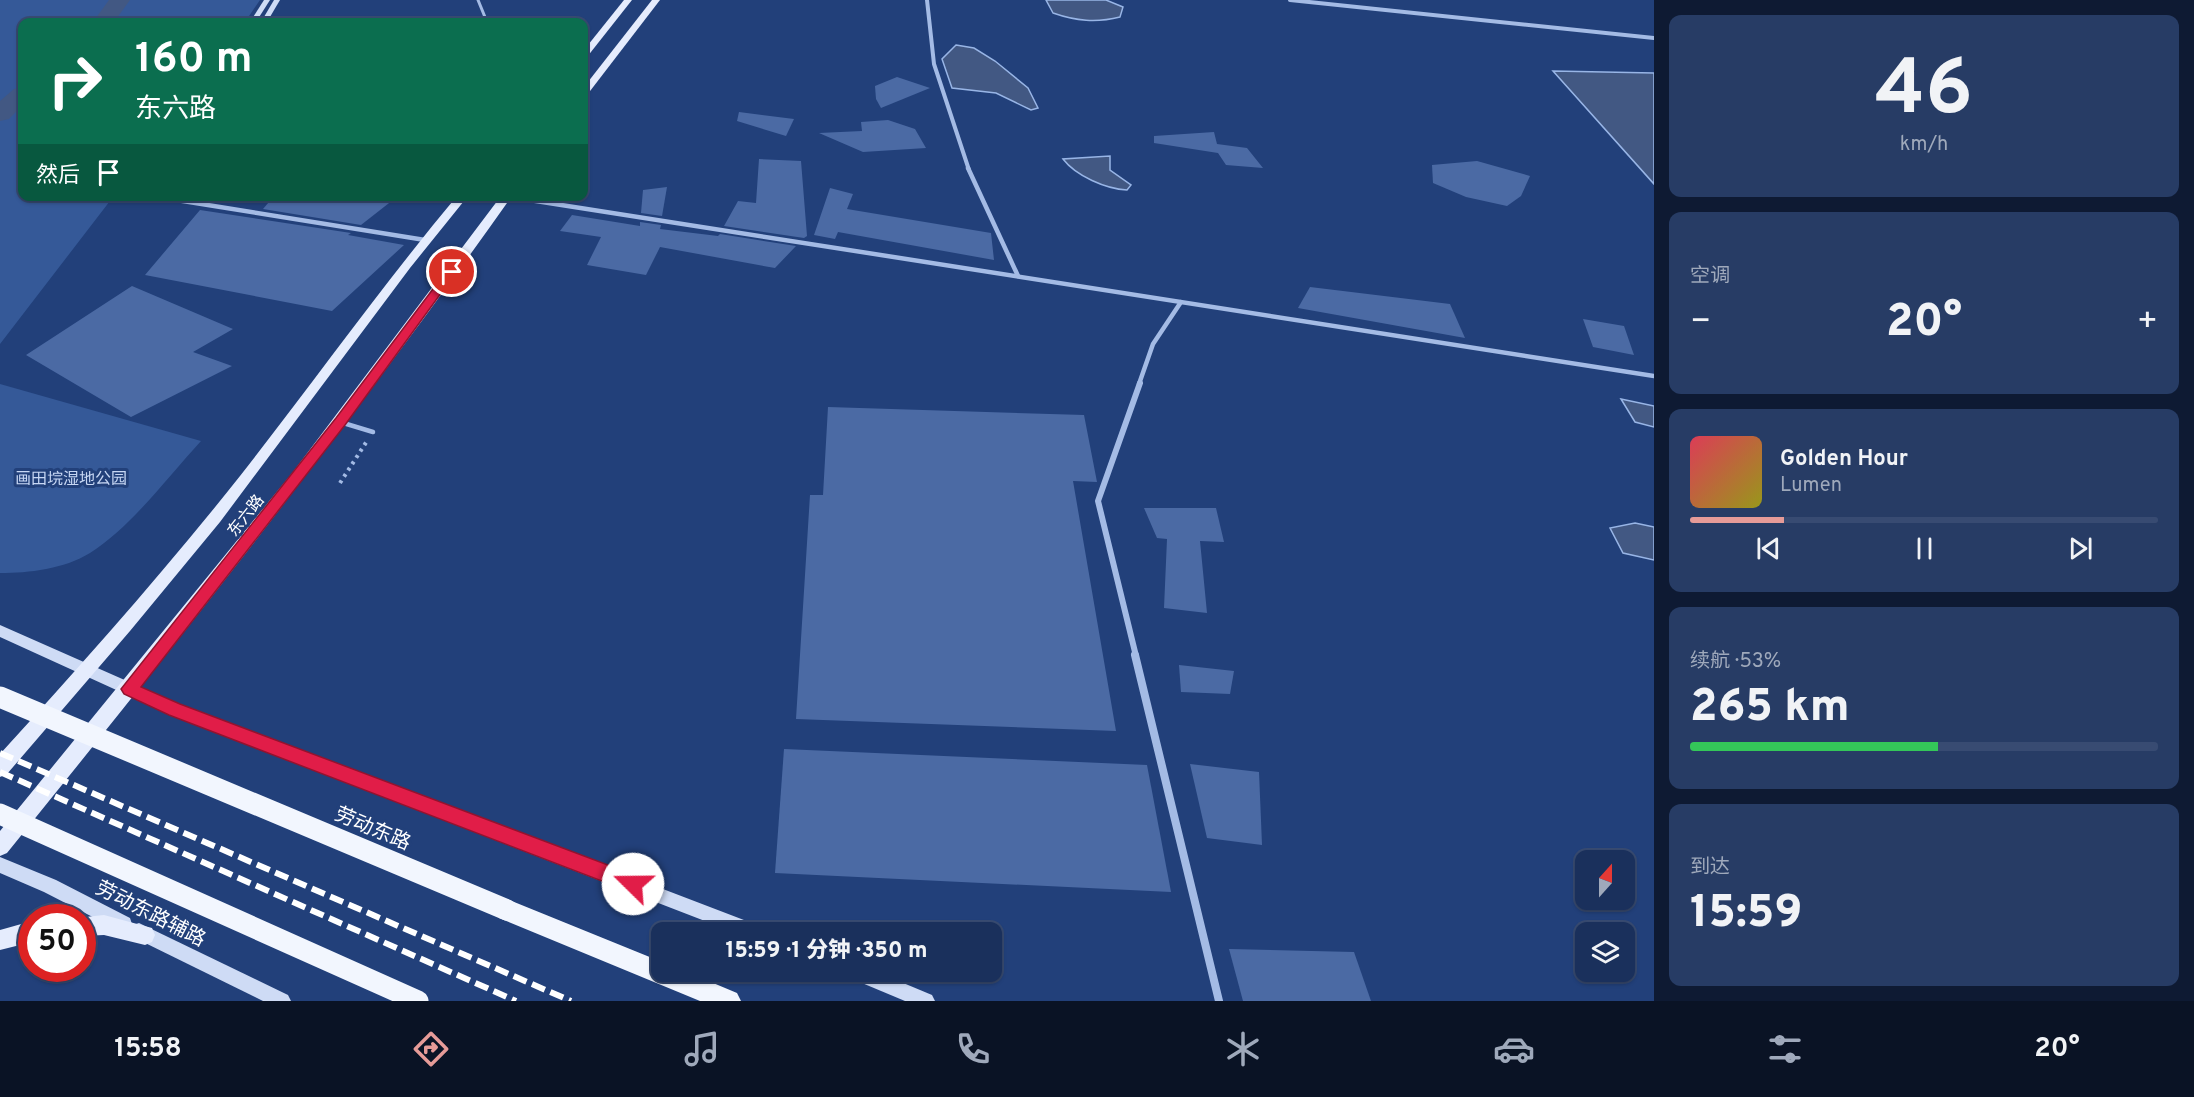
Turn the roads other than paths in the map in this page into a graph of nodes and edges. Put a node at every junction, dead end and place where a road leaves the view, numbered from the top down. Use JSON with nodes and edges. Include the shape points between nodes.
{"nodes":[{"id":1,"x":267,"y":0,"type":"edge"},
{"id":2,"x":277,"y":0,"type":"edge"},
{"id":3,"x":478,"y":0,"type":"edge"},
{"id":4,"x":628,"y":0,"type":"edge"},
{"id":5,"x":656,"y":0,"type":"edge"},
{"id":6,"x":927,"y":0,"type":"edge"},
{"id":7,"x":1290,"y":0,"type":"edge"},
{"id":8,"x":256,"y":18,"type":"edge"},
{"id":9,"x":266,"y":18,"type":"edge"},
{"id":10,"x":485,"y":18,"type":"edge"},
{"id":11,"x":1654,"y":39,"type":"edge"},
{"id":12,"x":588,"y":50,"type":"edge"},
{"id":13,"x":588,"y":88,"type":"edge"},
{"id":14,"x":187,"y":201,"type":"edge"},
{"id":15,"x":459,"y":201,"type":"edge"},
{"id":16,"x":503,"y":201,"type":"edge"},
{"id":17,"x":536,"y":201,"type":"edge"},
{"id":18,"x":425,"y":240,"type":"junction"},
{"id":19,"x":1018,"y":276,"type":"junction"},
{"id":20,"x":1181,"y":302,"type":"junction"},
{"id":21,"x":1654,"y":376,"type":"edge"},
{"id":22,"x":340,"y":422,"type":"junction"},
{"id":23,"x":373,"y":432,"type":"road end"},
{"id":24,"x":0,"y":631,"type":"edge"},
{"id":25,"x":87,"y":670,"type":"junction"},
{"id":26,"x":129,"y":689,"type":"junction"},
{"id":27,"x":0,"y":697,"type":"edge"},
{"id":28,"x":0,"y":768,"type":"edge"},
{"id":29,"x":0,"y":814,"type":"edge"},
{"id":30,"x":0,"y":846,"type":"edge"},
{"id":31,"x":0,"y":865,"type":"edge"},
{"id":32,"x":728,"y":922,"type":"edge"},
{"id":33,"x":96,"y":926,"type":"edge"},
{"id":34,"x":18,"y":935,"type":"edge"},
{"id":35,"x":145,"y":935,"type":"junction"},
{"id":36,"x":0,"y":940,"type":"edge"},
{"id":37,"x":880,"y":982,"type":"edge"},
{"id":38,"x":282,"y":1001,"type":"edge"},
{"id":39,"x":418,"y":1001,"type":"edge"},
{"id":40,"x":729,"y":1001,"type":"edge"},
{"id":41,"x":926,"y":1001,"type":"edge"},
{"id":42,"x":1219,"y":1001,"type":"edge"}],
"edges":[{"from":1,"to":8,"type":"main road"},
{"from":2,"to":9,"type":"main road"},
{"from":3,"to":10,"type":"lane"},
{"from":4,"to":12,"type":"main road"},
{"from":5,"to":13,"type":"main road"},
{"from":6,"to":19,"type":"street","via":[[934,64],[967,166]]},
{"from":7,"to":11,"type":"street"},
{"from":14,"to":18,"type":"street"},
{"from":15,"to":18,"type":"main road","name":"东六路"},
{"from":16,"to":22,"type":"main road","name":"东六路"},
{"from":17,"to":19,"type":"street"},
{"from":18,"to":25,"type":"main road","name":"东六路","via":[[245,481]]},
{"from":19,"to":20,"type":"street"},
{"from":20,"to":21,"type":"street"},
{"from":20,"to":42,"type":"street","via":[[1153,344],[1098,501]]},
{"from":22,"to":23,"type":"lane"},
{"from":22,"to":26,"type":"main road","name":"东六路"},
{"from":24,"to":25,"type":"main road"},
{"from":25,"to":26,"type":"main road"},
{"from":25,"to":28,"type":"main road","name":"东六路"},
{"from":26,"to":30,"type":"main road","name":"东六路"},
{"from":26,"to":32,"type":"main road","via":[[174,710]]},
{"from":27,"to":40,"type":"highway","name":"劳动东路","bridge":true},
{"from":29,"to":39,"type":"highway","bridge":true},
{"from":31,"to":35,"type":"main road","name":"劳动东路辅路"},
{"from":33,"to":35,"type":"main road"},
{"from":34,"to":36,"type":"main road"},
{"from":35,"to":38,"type":"main road","name":"劳动东路辅路"},
{"from":37,"to":41,"type":"main road"}]}
